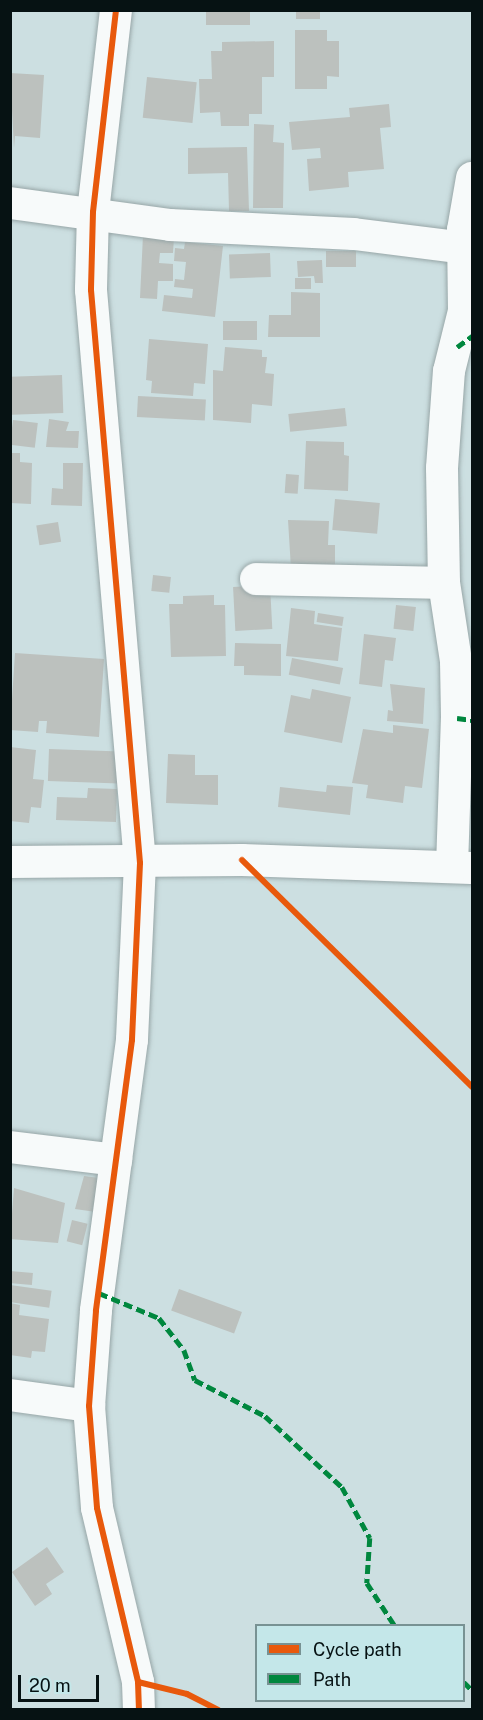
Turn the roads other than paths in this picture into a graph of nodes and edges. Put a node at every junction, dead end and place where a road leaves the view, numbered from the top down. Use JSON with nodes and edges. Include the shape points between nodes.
{"nodes":[{"id":1,"x":116,"y":10,"type":"edge"},
{"id":2,"x":472,"y":178,"type":"edge"},
{"id":3,"x":10,"y":203,"type":"edge"},
{"id":4,"x":93,"y":212,"type":"junction"},
{"id":5,"x":468,"y":249,"type":"edge"},
{"id":6,"x":256,"y":579,"type":"dead end"},
{"id":7,"x":444,"y":583,"type":"junction"},
{"id":8,"x":10,"y":862,"type":"edge"},
{"id":9,"x":140,"y":863,"type":"junction"},
{"id":10,"x":462,"y":867,"type":"edge"},
{"id":11,"x":10,"y":1147,"type":"edge"},
{"id":12,"x":116,"y":1160,"type":"junction"},
{"id":13,"x":10,"y":1395,"type":"edge"},
{"id":14,"x":89,"y":1406,"type":"junction"},
{"id":15,"x":139,"y":1710,"type":"edge"}],
"edges":[{"from":1,"to":4,"type":"street"},
{"from":2,"to":5,"type":"street","via":[[467,190]]},
{"from":3,"to":4,"type":"street"},
{"from":4,"to":5,"type":"street","via":[[170,225],[354,234]]},
{"from":4,"to":9,"type":"street","via":[[91,290]]},
{"from":5,"to":7,"type":"street","via":[[464,311],[449,371],[442,468]]},
{"from":6,"to":7,"type":"street"},
{"from":7,"to":10,"type":"street","via":[[456,684]]},
{"from":8,"to":9,"type":"street"},
{"from":9,"to":10,"type":"street","via":[[242,860]]},
{"from":9,"to":12,"type":"street","via":[[132,1040]]},
{"from":11,"to":12,"type":"street"},
{"from":12,"to":14,"type":"street","via":[[96,1311]]},
{"from":13,"to":14,"type":"street"},
{"from":14,"to":15,"type":"street","via":[[97,1508],[136,1672]]}]}
